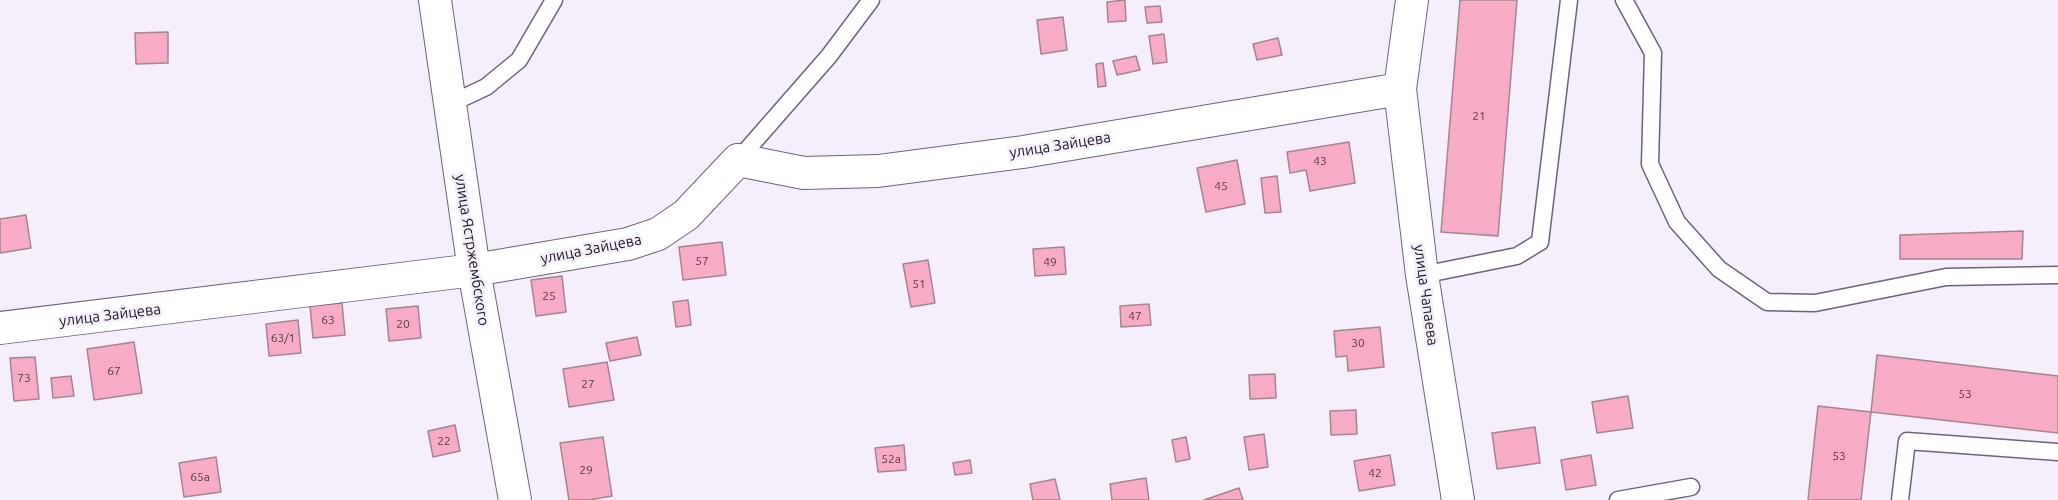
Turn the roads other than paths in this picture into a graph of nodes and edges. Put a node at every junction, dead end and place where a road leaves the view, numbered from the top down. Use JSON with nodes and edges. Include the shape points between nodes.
{"nodes":[{"id":1,"x":435,"y":0,"type":"edge"},
{"id":2,"x":554,"y":0,"type":"edge"},
{"id":3,"x":871,"y":0,"type":"edge"},
{"id":4,"x":1412,"y":0,"type":"edge"},
{"id":5,"x":1569,"y":0,"type":"edge"},
{"id":6,"x":1624,"y":0,"type":"edge"},
{"id":7,"x":1400,"y":89,"type":"junction"},
{"id":8,"x":450,"y":104,"type":"junction"},
{"id":9,"x":738,"y":160,"type":"junction"},
{"id":10,"x":474,"y":270,"type":"junction"},
{"id":11,"x":1422,"y":275,"type":"junction"},
{"id":12,"x":2058,"y":275,"type":"edge"},
{"id":13,"x":0,"y":328,"type":"edge"},
{"id":14,"x":2058,"y":452,"type":"edge"},
{"id":15,"x":1691,"y":487,"type":"dead end"},
{"id":16,"x":515,"y":500,"type":"edge"},
{"id":17,"x":1458,"y":500,"type":"edge"},
{"id":18,"x":1618,"y":500,"type":"edge"},
{"id":19,"x":1900,"y":500,"type":"edge"}],
"edges":[{"from":1,"to":8,"type":"street","name":"улица Ястржембского"},
{"from":2,"to":8,"type":"lane","via":[[519,60],[486,87]]},
{"from":3,"to":9,"type":"lane","via":[[829,56]]},
{"from":4,"to":7,"type":"street","name":"улица Чапаева"},
{"from":5,"to":11,"type":"lane","via":[[1540,242],[1516,256]]},
{"from":6,"to":12,"type":"lane","via":[[1653,53],[1650,164],[1663,193],[1677,222],[1719,269],[1767,302],[1815,303],[1946,277]]},
{"from":7,"to":9,"type":"street","name":"улица Зайцева","via":[[1023,152],[878,171],[804,173]]},
{"from":7,"to":11,"type":"street","name":"улица Чапаева"},
{"from":8,"to":10,"type":"street","name":"улица Ястржембского"},
{"from":9,"to":10,"type":"street","name":"улица Зайцева","via":[[686,215],[658,234],[628,244]]},
{"from":10,"to":13,"type":"street","name":"улица Зайцева"},
{"from":10,"to":16,"type":"street","name":"улица Ястржембского"},
{"from":11,"to":17,"type":"street","name":"улица Чапаева"},
{"from":14,"to":19,"type":"lane","via":[[1907,441]]},
{"from":15,"to":18,"type":"lane"}]}
